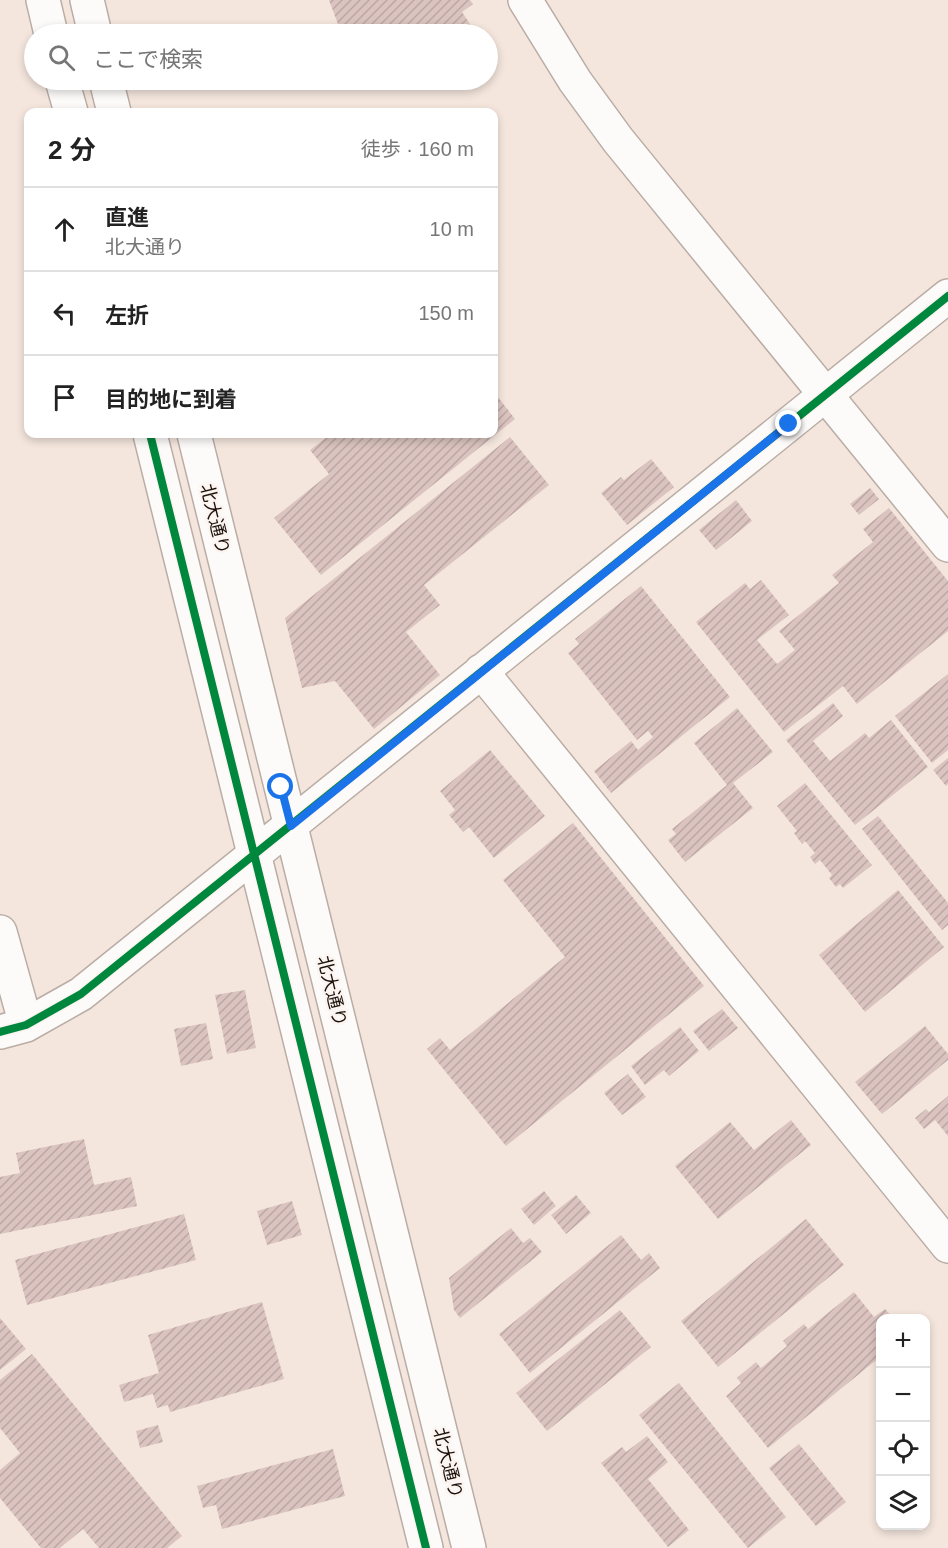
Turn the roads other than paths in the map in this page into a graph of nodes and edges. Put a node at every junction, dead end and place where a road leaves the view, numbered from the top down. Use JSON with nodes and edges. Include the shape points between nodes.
{"nodes":[{"id":1,"x":43,"y":0,"type":"edge"},
{"id":2,"x":87,"y":0,"type":"edge"},
{"id":3,"x":525,"y":0,"type":"edge"},
{"id":4,"x":49,"y":24,"type":"edge"},
{"id":5,"x":93,"y":24,"type":"edge"},
{"id":6,"x":65,"y":90,"type":"edge"},
{"id":7,"x":108,"y":90,"type":"edge"},
{"id":8,"x":70,"y":108,"type":"edge"},
{"id":9,"x":113,"y":108,"type":"edge"},
{"id":10,"x":948,"y":296,"type":"edge"},
{"id":11,"x":825,"y":395,"type":"junction"},
{"id":12,"x":151,"y":438,"type":"edge"},
{"id":13,"x":195,"y":438,"type":"edge"},
{"id":14,"x":948,"y":545,"type":"edge"},
{"id":15,"x":481,"y":671,"type":"junction"},
{"id":16,"x":291,"y":826,"type":"junction"},
{"id":17,"x":254,"y":855,"type":"junction"},
{"id":18,"x":0,"y":932,"type":"edge"},
{"id":19,"x":13,"y":1028,"type":"edge"},
{"id":20,"x":948,"y":1246,"type":"edge"},
{"id":21,"x":426,"y":1548,"type":"edge"},
{"id":22,"x":469,"y":1548,"type":"edge"}],
"edges":[{"from":1,"to":4,"type":"street"},
{"from":2,"to":5,"type":"street"},
{"from":3,"to":11,"type":"street","via":[[575,81],[618,140]]},
{"from":6,"to":8,"type":"street"},
{"from":7,"to":9,"type":"street"},
{"from":10,"to":11,"type":"street"},
{"from":11,"to":14,"type":"street"},
{"from":11,"to":15,"type":"street"},
{"from":12,"to":17,"type":"street"},
{"from":13,"to":16,"type":"street","name":"北大通り"},
{"from":15,"to":16,"type":"street"},
{"from":15,"to":20,"type":"street"},
{"from":16,"to":17,"type":"street"},
{"from":16,"to":22,"type":"street","name":"北大通り"},
{"from":17,"to":19,"type":"street","via":[[81,994]]},
{"from":17,"to":21,"type":"street"},
{"from":18,"to":19,"type":"street"}]}
